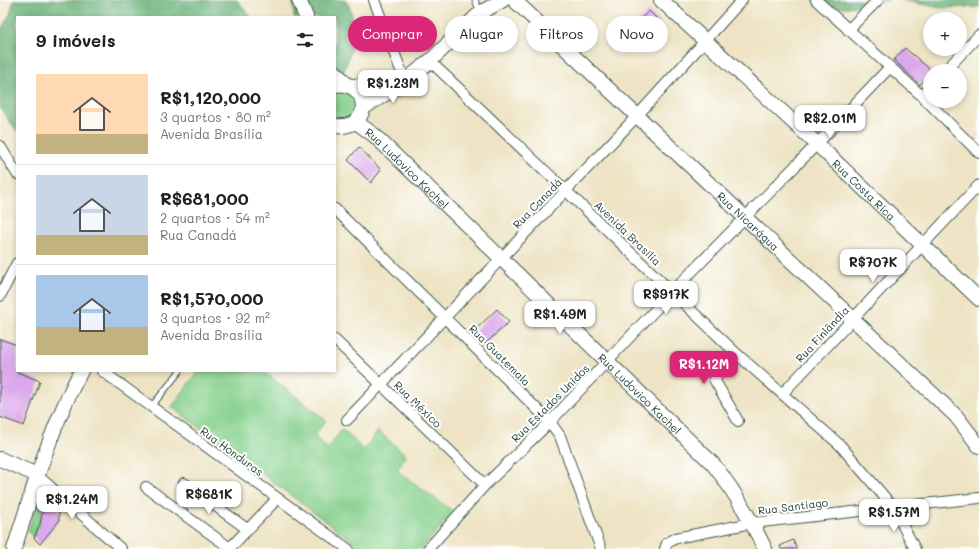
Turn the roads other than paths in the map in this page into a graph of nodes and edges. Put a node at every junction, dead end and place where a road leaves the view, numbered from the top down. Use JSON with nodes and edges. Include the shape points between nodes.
{"nodes":[{"id":1,"x":299,"y":0,"type":"edge"},
{"id":2,"x":374,"y":0,"type":"edge"},
{"id":3,"x":503,"y":0,"type":"edge"},
{"id":4,"x":514,"y":0,"type":"edge"},
{"id":5,"x":661,"y":0,"type":"edge"},
{"id":6,"x":742,"y":0,"type":"edge"},
{"id":7,"x":816,"y":0,"type":"edge"},
{"id":8,"x":878,"y":0,"type":"edge"},
{"id":9,"x":478,"y":6,"type":"edge"},
{"id":10,"x":306,"y":16,"type":"edge"},
{"id":11,"x":848,"y":30,"type":"junction"},
{"id":12,"x":979,"y":35,"type":"edge"},
{"id":13,"x":704,"y":42,"type":"junction"},
{"id":14,"x":430,"y":61,"type":"junction"},
{"id":15,"x":952,"y":64,"type":"edge"},
{"id":16,"x":890,"y":66,"type":"junction"},
{"id":17,"x":336,"y":73,"type":"edge"},
{"id":18,"x":402,"y":83,"type":"junction"},
{"id":19,"x":344,"y":85,"type":"edge"},
{"id":20,"x":922,"y":96,"type":"joint"},
{"id":21,"x":363,"y":108,"type":"junction"},
{"id":22,"x":637,"y":116,"type":"junction"},
{"id":23,"x":345,"y":125,"type":"edge"},
{"id":24,"x":336,"y":138,"type":"edge"},
{"id":25,"x":817,"y":144,"type":"junction"},
{"id":26,"x":0,"y":146,"type":"edge"},
{"id":27,"x":979,"y":153,"type":"edge"},
{"id":28,"x":16,"y":172,"type":"edge"},
{"id":29,"x":979,"y":185,"type":"edge"},
{"id":30,"x":567,"y":190,"type":"junction"},
{"id":31,"x":336,"y":209,"type":"edge"},
{"id":32,"x":745,"y":218,"type":"junction"},
{"id":33,"x":923,"y":246,"type":"junction"},
{"id":34,"x":500,"y":258,"type":"junction"},
{"id":35,"x":16,"y":265,"type":"edge"},
{"id":36,"x":672,"y":292,"type":"junction"},
{"id":37,"x":0,"y":296,"type":"edge"},
{"id":38,"x":979,"y":299,"type":"edge"},
{"id":39,"x":445,"y":317,"type":"junction"},
{"id":40,"x":853,"y":319,"type":"junction"},
{"id":41,"x":336,"y":341,"type":"edge"},
{"id":42,"x":737,"y":354,"type":"junction"},
{"id":43,"x":607,"y":363,"type":"junction"},
{"id":44,"x":81,"y":372,"type":"edge"},
{"id":45,"x":103,"y":372,"type":"edge"},
{"id":46,"x":179,"y":372,"type":"edge"},
{"id":47,"x":381,"y":385,"type":"junction"},
{"id":48,"x":782,"y":394,"type":"junction"},
{"id":49,"x":152,"y":407,"type":"junction"},
{"id":50,"x":347,"y":420,"type":"dead end"},
{"id":51,"x":738,"y":421,"type":"dead end"},
{"id":52,"x":550,"y":422,"type":"junction"},
{"id":53,"x":979,"y":446,"type":"edge"},
{"id":54,"x":0,"y":459,"type":"edge"},
{"id":55,"x":37,"y":475,"type":"junction"},
{"id":56,"x":184,"y":483,"type":"dead end"},
{"id":57,"x":485,"y":485,"type":"junction"},
{"id":58,"x":146,"y":487,"type":"dead end"},
{"id":59,"x":979,"y":498,"type":"edge"},
{"id":60,"x":277,"y":499,"type":"junction"},
{"id":61,"x":893,"y":507,"type":"junction"},
{"id":62,"x":752,"y":523,"type":"junction"},
{"id":63,"x":248,"y":529,"type":"junction"},
{"id":64,"x":229,"y":548,"type":"edge"},
{"id":65,"x":14,"y":549,"type":"edge"},
{"id":66,"x":121,"y":549,"type":"edge"},
{"id":67,"x":348,"y":549,"type":"edge"},
{"id":68,"x":428,"y":549,"type":"edge"},
{"id":69,"x":601,"y":549,"type":"edge"},
{"id":70,"x":665,"y":549,"type":"edge"},
{"id":71,"x":765,"y":549,"type":"edge"},
{"id":72,"x":915,"y":549,"type":"edge"}],
"edges":[{"from":1,"to":10,"type":"street"},
{"from":2,"to":18,"type":"street"},
{"from":3,"to":9,"type":"street"},
{"from":4,"to":22,"type":"street","name":"Rua Nicarágua"},
{"from":5,"to":13,"type":"street","name":"Rua Costa Rica"},
{"from":6,"to":13,"type":"street","name":"Rua Canadá"},
{"from":7,"to":11,"type":"street"},
{"from":8,"to":11,"type":"street"},
{"from":9,"to":14,"type":"street"},
{"from":11,"to":16,"type":"street"},
{"from":12,"to":15,"type":"street"},
{"from":13,"to":22,"type":"street","name":"Rua Canadá"},
{"from":13,"to":25,"type":"street","name":"Rua Costa Rica"},
{"from":14,"to":18,"type":"street"},
{"from":14,"to":30,"type":"street","name":"Avenida Brasília"},
{"from":16,"to":20,"type":"street"},
{"from":16,"to":25,"type":"street","name":"Rua Estados Unidos"},
{"from":17,"to":19,"type":"street"},
{"from":18,"to":19,"type":"street"},
{"from":18,"to":21,"type":"street"},
{"from":19,"to":21,"type":"street","via":[[357,91],[362,99]]},
{"from":20,"to":27,"type":"street"},
{"from":21,"to":23,"type":"street","via":[[360,118]]},
{"from":22,"to":30,"type":"street","name":"Rua Canadá"},
{"from":22,"to":32,"type":"street","name":"Rua Nicarágua"},
{"from":23,"to":24,"type":"street"},
{"from":23,"to":34,"type":"street","name":"Rua Ludovico Kachel","via":[[374,135]]},
{"from":25,"to":32,"type":"street","name":"Rua Estados Unidos"},
{"from":25,"to":33,"type":"street","name":"Rua Costa Rica"},
{"from":26,"to":28,"type":"street"},
{"from":29,"to":33,"type":"street","name":"Rua Finlândia"},
{"from":30,"to":34,"type":"street","name":"Rua Canadá"},
{"from":30,"to":36,"type":"street","name":"Avenida Brasília"},
{"from":31,"to":39,"type":"street","name":"Rua Guatemala"},
{"from":32,"to":36,"type":"street","name":"Rua Estados Unidos"},
{"from":32,"to":40,"type":"street","name":"Rua Nicarágua"},
{"from":33,"to":38,"type":"street","name":"Rua Costa Rica"},
{"from":33,"to":40,"type":"street","name":"Rua Finlândia"},
{"from":34,"to":39,"type":"street","name":"Rua Canadá"},
{"from":34,"to":43,"type":"street","name":"Rua Ludovico Kachel"},
{"from":35,"to":37,"type":"street"},
{"from":36,"to":42,"type":"street","name":"Avenida Brasília"},
{"from":36,"to":43,"type":"street","name":"Rua Estados Unidos"},
{"from":39,"to":47,"type":"street","name":"Rua Canadá"},
{"from":39,"to":52,"type":"street","name":"Rua Guatemala"},
{"from":40,"to":48,"type":"street","name":"Rua Finlândia"},
{"from":40,"to":53,"type":"street","name":"Rua Nicarágua","via":[[956,416]]},
{"from":41,"to":47,"type":"street","name":"Rua México"},
{"from":42,"to":48,"type":"street","name":"Avenida Brasília"},
{"from":42,"to":51,"type":"street","via":[[714,379]]},
{"from":43,"to":52,"type":"street","name":"Rua Estados Unidos"},
{"from":43,"to":62,"type":"street","name":"Rua Ludovico Kachel","via":[[713,464],[730,485]]},
{"from":44,"to":55,"type":"street"},
{"from":45,"to":49,"type":"street","name":"Rua Honduras"},
{"from":46,"to":49,"type":"lane"},
{"from":47,"to":50,"type":"street","name":"Rua Canadá"},
{"from":47,"to":57,"type":"street","name":"Rua México"},
{"from":48,"to":61,"type":"street","name":"Avenida Brasília","via":[[840,445]]},
{"from":49,"to":60,"type":"street","name":"Rua Honduras"},
{"from":52,"to":57,"type":"street","name":"Rua Estados Unidos"},
{"from":52,"to":69,"type":"street","name":"Rua Guatemala","via":[[560,436]]},
{"from":54,"to":55,"type":"street"},
{"from":55,"to":65,"type":"street"},
{"from":55,"to":66,"type":"street"},
{"from":56,"to":63,"type":"street"},
{"from":57,"to":68,"type":"street","name":"Rua Estados Unidos"},
{"from":58,"to":64,"type":"street"},
{"from":59,"to":61,"type":"street","name":"Rua Santiago"},
{"from":60,"to":63,"type":"street"},
{"from":60,"to":67,"type":"street","name":"Rua Honduras"},
{"from":61,"to":62,"type":"street","name":"Rua Santiago"},
{"from":61,"to":72,"type":"street","name":"Avenida Brasília"},
{"from":62,"to":70,"type":"street","name":"Rua Santiago","via":[[676,538],[667,543]]},
{"from":62,"to":71,"type":"street","name":"Rua Ludovico Kachel"},
{"from":63,"to":64,"type":"street"}]}
